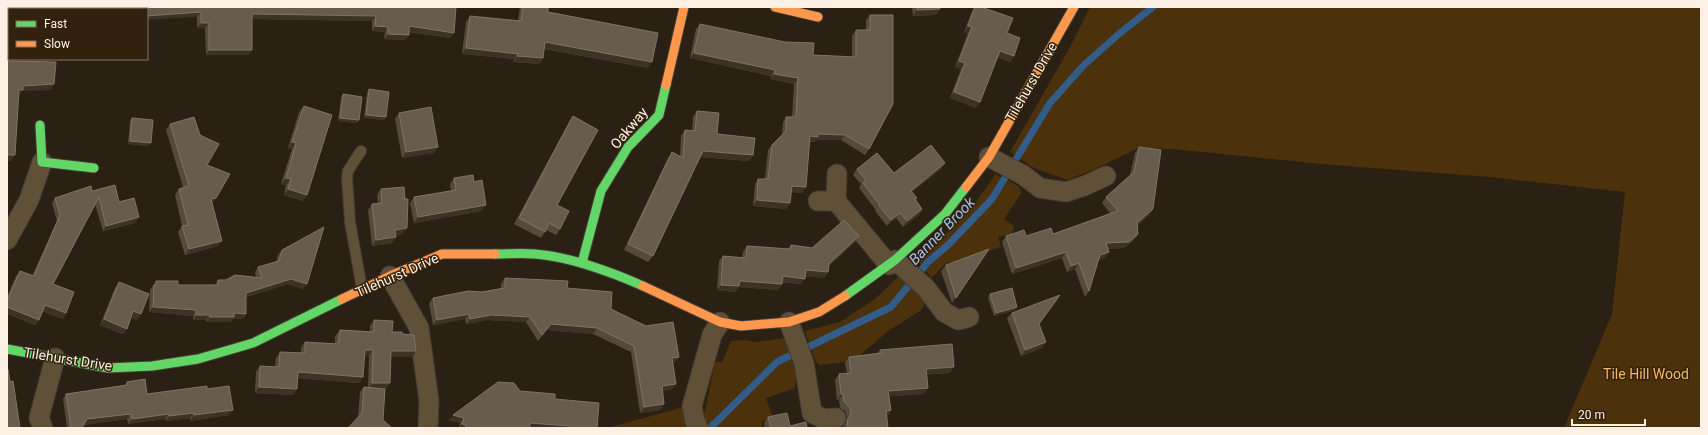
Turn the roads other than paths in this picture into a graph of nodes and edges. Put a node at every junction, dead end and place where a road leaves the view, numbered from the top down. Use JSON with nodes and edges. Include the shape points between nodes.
{"nodes":[{"id":1,"x":684,"y":7,"type":"edge"},
{"id":2,"x":775,"y":7,"type":"edge"},
{"id":3,"x":1074,"y":7,"type":"edge"},
{"id":4,"x":818,"y":17,"type":"dead end"},
{"id":5,"x":40,"y":125,"type":"dead end"},
{"id":6,"x":361,"y":151,"type":"dead end"},
{"id":7,"x":996,"y":161,"type":"junction"},
{"id":8,"x":42,"y":162,"type":"junction"},
{"id":9,"x":94,"y":168,"type":"dead end"},
{"id":10,"x":837,"y":174,"type":"dead end"},
{"id":11,"x":1106,"y":176,"type":"dead end"},
{"id":12,"x":7,"y":240,"type":"edge"},
{"id":13,"x":582,"y":263,"type":"junction"},
{"id":14,"x":896,"y":265,"type":"junction"},
{"id":15,"x":390,"y":276,"type":"junction"},
{"id":16,"x":362,"y":290,"type":"junction"},
{"id":17,"x":969,"y":317,"type":"dead end"},
{"id":18,"x":720,"y":322,"type":"junction"},
{"id":19,"x":791,"y":329,"type":"junction"},
{"id":20,"x":7,"y":350,"type":"edge"},
{"id":21,"x":55,"y":358,"type":"junction"},
{"id":22,"x":836,"y":418,"type":"dead end"},
{"id":23,"x":696,"y":424,"type":"edge"},
{"id":24,"x":43,"y":428,"type":"edge"},
{"id":25,"x":428,"y":428,"type":"edge"}],
"edges":[{"from":1,"to":13,"type":"street","name":"Oakway","via":[[659,115],[628,147],[600,191]]},
{"from":2,"to":4,"type":"street"},
{"from":3,"to":7,"type":"street","name":"Tilehurst Drive"},
{"from":5,"to":8,"type":"street"},
{"from":6,"to":16,"type":"lane","via":[[348,171],[347,178],[350,222]]},
{"from":7,"to":11,"type":"street","via":[[1023,175],[1040,188],[1066,192]]},
{"from":7,"to":14,"type":"street","name":"Tilehurst Drive"},
{"from":8,"to":9,"type":"street"},
{"from":8,"to":12,"type":"street","via":[[29,200]]},
{"from":10,"to":14,"type":"street","via":[[827,201]]},
{"from":13,"to":15,"type":"street","name":"Tilehurst Drive","via":[[535,254],[442,254]]},
{"from":13,"to":18,"type":"street","name":"Tilehurst Drive","via":[[623,277]]},
{"from":14,"to":17,"type":"street","via":[[926,288],[944,312],[958,320]]},
{"from":14,"to":19,"type":"street","name":"Tilehurst Drive"},
{"from":15,"to":16,"type":"street","name":"Tilehurst Drive"},
{"from":15,"to":25,"type":"street","via":[[419,328],[429,401]]},
{"from":16,"to":21,"type":"street","name":"Tilehurst Drive","via":[[253,343],[198,359],[152,366],[108,368]]},
{"from":18,"to":19,"type":"street","name":"Tilehurst Drive"},
{"from":18,"to":23,"type":"street","via":[[712,335],[692,406]]},
{"from":19,"to":22,"type":"street","via":[[804,363],[812,413],[824,419]]},
{"from":20,"to":21,"type":"street","name":"Tilehurst Drive"},
{"from":21,"to":24,"type":"street","via":[[39,418]]}]}
